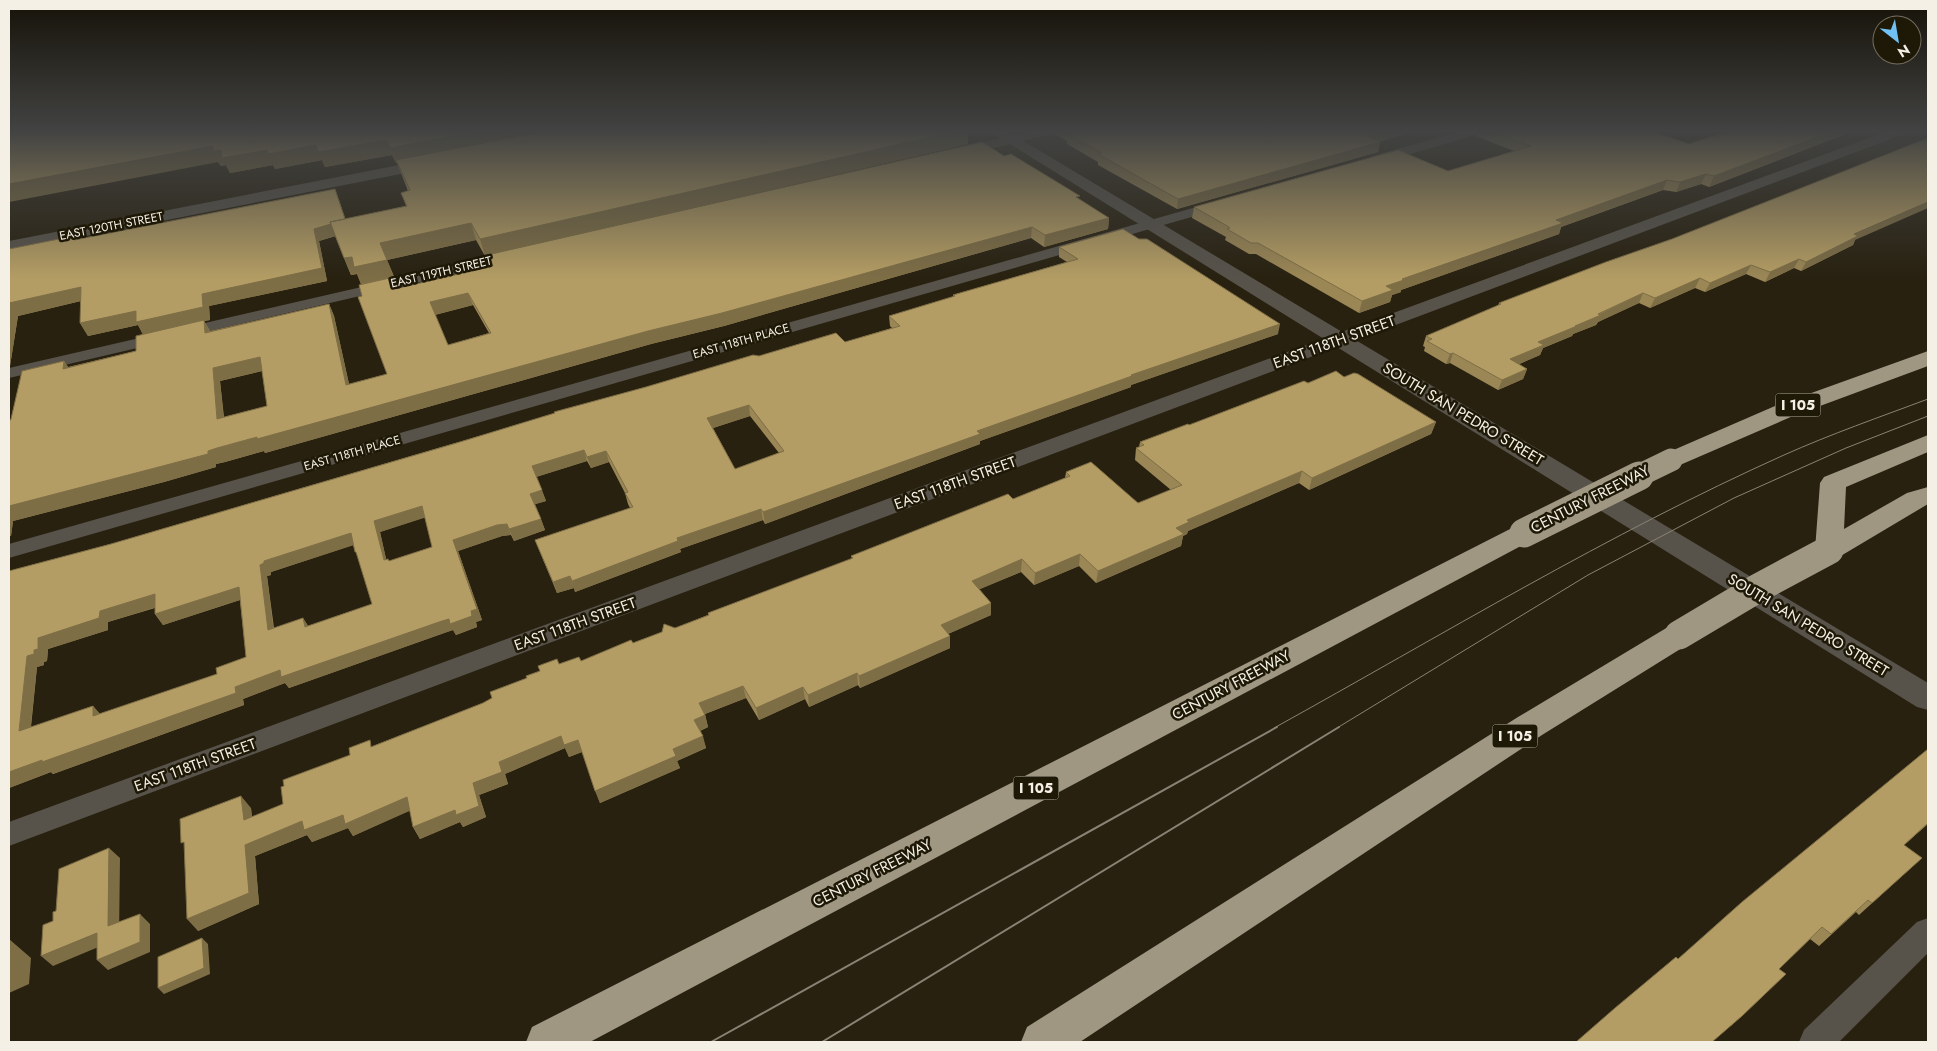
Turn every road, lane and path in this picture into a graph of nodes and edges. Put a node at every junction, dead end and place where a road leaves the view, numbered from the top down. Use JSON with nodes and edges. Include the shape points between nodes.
{"nodes":[{"id":1,"x":346,"y":180,"type":"edge"},
{"id":2,"x":1077,"y":180,"type":"edge"},
{"id":3,"x":1769,"y":180,"type":"edge"},
{"id":4,"x":1234,"y":200,"type":"edge"},
{"id":5,"x":1150,"y":224,"type":"junction"},
{"id":6,"x":9,"y":246,"type":"edge"},
{"id":7,"x":533,"y":251,"type":"edge"},
{"id":8,"x":1340,"y":340,"type":"junction"},
{"id":9,"x":1928,"y":358,"type":"edge"},
{"id":10,"x":29,"y":368,"type":"junction"},
{"id":11,"x":9,"y":373,"type":"edge"},
{"id":12,"x":18,"y":390,"type":"edge"},
{"id":13,"x":1928,"y":442,"type":"edge"},
{"id":14,"x":1928,"y":494,"type":"edge"},
{"id":15,"x":1829,"y":550,"type":"junction"},
{"id":16,"x":9,"y":551,"type":"edge"},
{"id":17,"x":1928,"y":698,"type":"edge"},
{"id":18,"x":9,"y":834,"type":"edge"},
{"id":19,"x":1928,"y":932,"type":"edge"},
{"id":20,"x":547,"y":1042,"type":"edge"},
{"id":21,"x":1042,"y":1042,"type":"edge"},
{"id":22,"x":1816,"y":1042,"type":"edge"}],
"edges":[{"from":1,"to":6,"type":"street","name":"EAST 120TH STREET"},
{"from":2,"to":5,"type":"street","name":"SOUTH SAN PEDRO STREET"},
{"from":3,"to":8,"type":"street","name":"EAST 118TH STREET"},
{"from":4,"to":5,"type":"street","name":"EAST 118TH PLACE"},
{"from":5,"to":8,"type":"street","name":"SOUTH SAN PEDRO STREET"},
{"from":5,"to":16,"type":"street","name":"EAST 118TH PLACE"},
{"from":7,"to":10,"type":"street","name":"EAST 119TH STREET"},
{"from":8,"to":17,"type":"street","name":"SOUTH SAN PEDRO STREET"},
{"from":8,"to":18,"type":"street","name":"EAST 118TH STREET"},
{"from":9,"to":20,"type":"highway","name":"CENTURY FREEWAY","number":"I 105","bridge":true,"via":[[1784,411],[1671,460],[1524,532]]},
{"from":10,"to":11,"type":"street","name":"EAST 119TH STREET"},
{"from":10,"to":12,"type":"street"},
{"from":13,"to":15,"type":"highway","via":[[1833,483]]},
{"from":14,"to":15,"type":"highway","number":"I 105"},
{"from":15,"to":21,"type":"highway","number":"I 105","bridge":true,"via":[[1758,588],[1530,726]]},
{"from":19,"to":22,"type":"street"}]}
